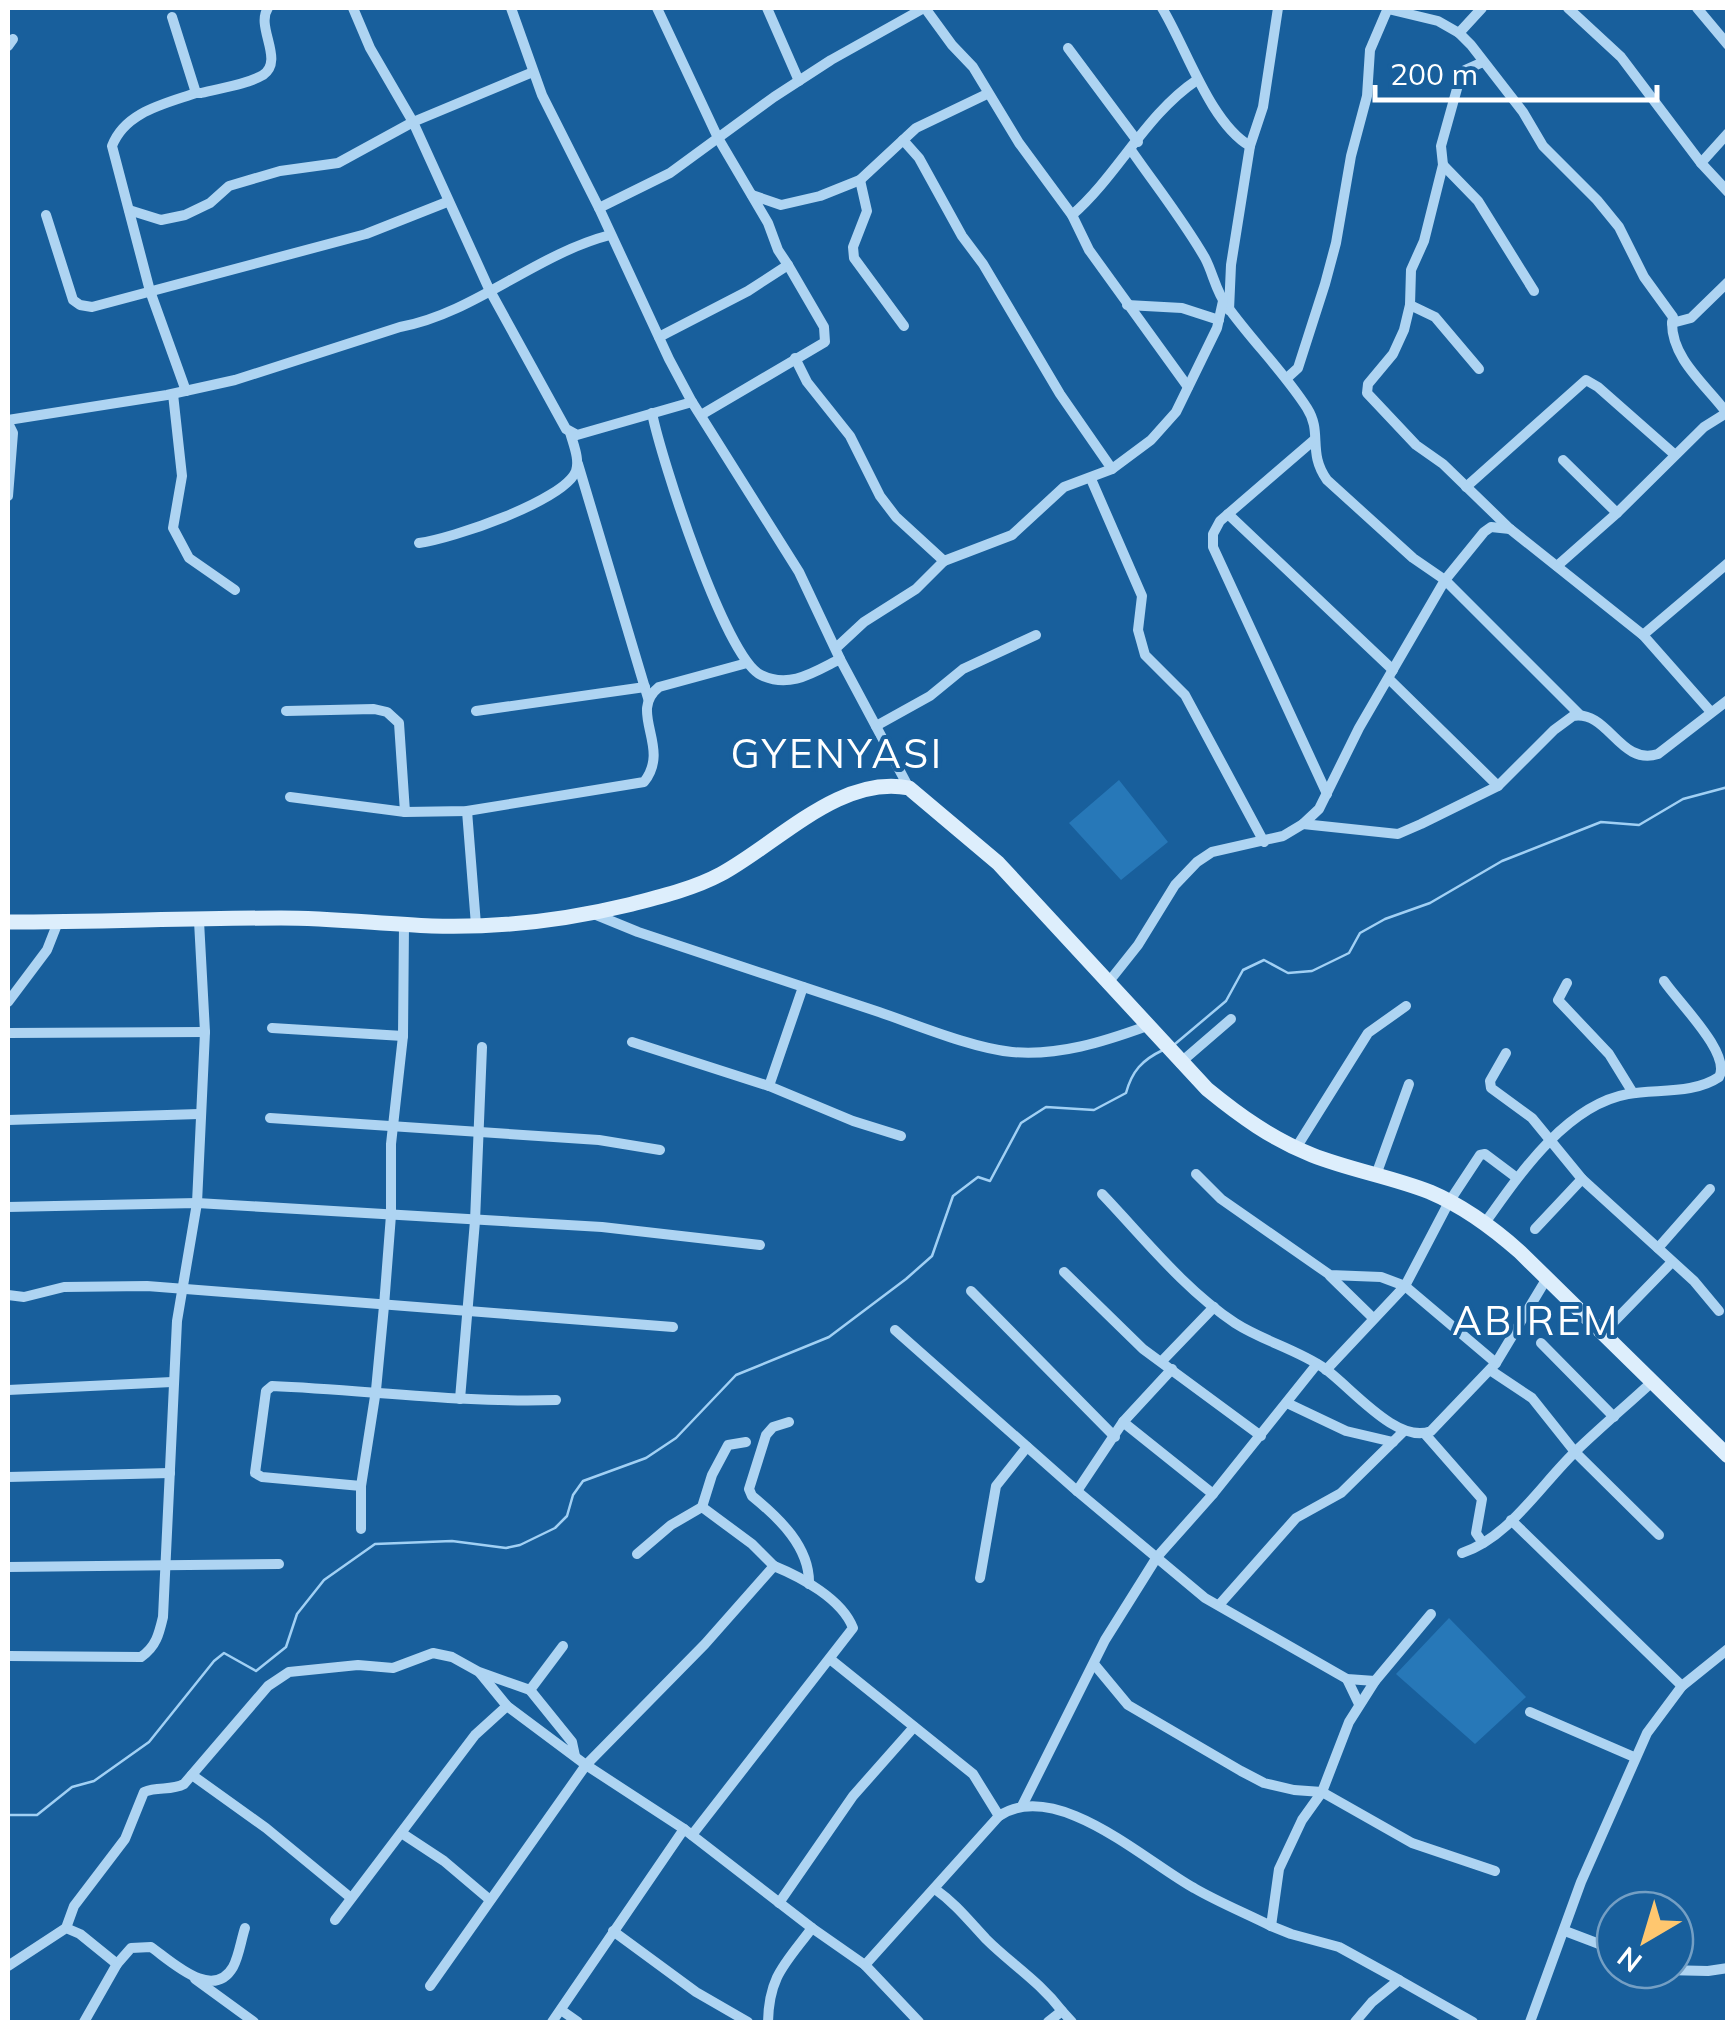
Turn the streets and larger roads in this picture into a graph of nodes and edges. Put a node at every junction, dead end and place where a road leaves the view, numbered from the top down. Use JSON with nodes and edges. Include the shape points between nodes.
{"nodes":[{"id":1,"x":268,"y":8,"type":"edge"},
{"id":2,"x":353,"y":8,"type":"edge"},
{"id":3,"x":511,"y":8,"type":"edge"},
{"id":4,"x":657,"y":8,"type":"edge"},
{"id":5,"x":767,"y":8,"type":"edge"},
{"id":6,"x":924,"y":8,"type":"edge"},
{"id":7,"x":1162,"y":8,"type":"edge"},
{"id":8,"x":1278,"y":8,"type":"edge"},
{"id":9,"x":1388,"y":8,"type":"edge"},
{"id":10,"x":1482,"y":8,"type":"edge"},
{"id":11,"x":1568,"y":8,"type":"edge"},
{"id":12,"x":1697,"y":8,"type":"edge"},
{"id":13,"x":172,"y":17,"type":"dead end"},
{"id":14,"x":1459,"y":33,"type":"junction"},
{"id":15,"x":1728,"y":45,"type":"edge"},
{"id":16,"x":1068,"y":48,"type":"dead end"},
{"id":17,"x":1483,"y":62,"type":"junction"},
{"id":18,"x":532,"y":72,"type":"junction"},
{"id":19,"x":1197,"y":80,"type":"junction"},
{"id":20,"x":798,"y":81,"type":"junction"},
{"id":21,"x":196,"y":93,"type":"junction"},
{"id":22,"x":987,"y":94,"type":"junction"},
{"id":23,"x":413,"y":122,"type":"junction"},
{"id":24,"x":1728,"y":133,"type":"edge"},
{"id":25,"x":718,"y":138,"type":"junction"},
{"id":26,"x":903,"y":140,"type":"junction"},
{"id":27,"x":1134,"y":146,"type":"junction"},
{"id":28,"x":1250,"y":146,"type":"junction"},
{"id":29,"x":1701,"y":163,"type":"junction"},
{"id":30,"x":1443,"y":165,"type":"junction"},
{"id":31,"x":860,"y":180,"type":"junction"},
{"id":32,"x":1728,"y":192,"type":"edge"},
{"id":33,"x":751,"y":195,"type":"junction"},
{"id":34,"x":447,"y":202,"type":"junction"},
{"id":35,"x":781,"y":205,"type":"junction"},
{"id":36,"x":599,"y":208,"type":"junction"},
{"id":37,"x":130,"y":210,"type":"junction"},
{"id":38,"x":46,"y":215,"type":"dead end"},
{"id":39,"x":1072,"y":215,"type":"junction"},
{"id":40,"x":768,"y":224,"type":"junction"},
{"id":41,"x":610,"y":235,"type":"junction"},
{"id":42,"x":788,"y":265,"type":"junction"},
{"id":43,"x":1728,"y":282,"type":"edge"},
{"id":44,"x":489,"y":288,"type":"junction"},
{"id":45,"x":1534,"y":291,"type":"dead end"},
{"id":46,"x":150,"y":292,"type":"junction"},
{"id":47,"x":1410,"y":304,"type":"junction"},
{"id":48,"x":1127,"y":305,"type":"junction"},
{"id":49,"x":1226,"y":305,"type":"junction"},
{"id":50,"x":1237,"y":320,"type":"junction"},
{"id":51,"x":1672,"y":323,"type":"junction"},
{"id":52,"x":1218,"y":324,"type":"junction"},
{"id":53,"x":904,"y":326,"type":"dead end"},
{"id":54,"x":659,"y":337,"type":"junction"},
{"id":55,"x":795,"y":358,"type":"junction"},
{"id":56,"x":1479,"y":369,"type":"dead end"},
{"id":57,"x":1286,"y":378,"type":"junction"},
{"id":58,"x":1188,"y":387,"type":"junction"},
{"id":59,"x":186,"y":391,"type":"junction"},
{"id":60,"x":174,"y":394,"type":"junction"},
{"id":61,"x":692,"y":402,"type":"junction"},
{"id":62,"x":1727,"y":412,"type":"edge"},
{"id":63,"x":652,"y":413,"type":"junction"},
{"id":64,"x":701,"y":414,"type":"junction"},
{"id":65,"x":8,"y":421,"type":"edge"},
{"id":66,"x":570,"y":432,"type":"junction"},
{"id":67,"x":1314,"y":440,"type":"junction"},
{"id":68,"x":1674,"y":454,"type":"junction"},
{"id":69,"x":1563,"y":460,"type":"dead end"},
{"id":70,"x":578,"y":464,"type":"junction"},
{"id":71,"x":1112,"y":469,"type":"junction"},
{"id":72,"x":1091,"y":479,"type":"junction"},
{"id":73,"x":1466,"y":487,"type":"junction"},
{"id":74,"x":8,"y":496,"type":"edge"},
{"id":75,"x":1228,"y":514,"type":"junction"},
{"id":76,"x":1617,"y":514,"type":"junction"},
{"id":77,"x":1510,"y":530,"type":"junction"},
{"id":78,"x":419,"y":543,"type":"dead end"},
{"id":79,"x":944,"y":561,"type":"junction"},
{"id":80,"x":1728,"y":563,"type":"edge"},
{"id":81,"x":1558,"y":566,"type":"junction"},
{"id":82,"x":1445,"y":580,"type":"junction"},
{"id":83,"x":235,"y":590,"type":"dead end"},
{"id":84,"x":1036,"y":635,"type":"dead end"},
{"id":85,"x":1643,"y":635,"type":"junction"},
{"id":86,"x":838,"y":654,"type":"junction"},
{"id":87,"x":746,"y":663,"type":"junction"},
{"id":88,"x":1391,"y":674,"type":"junction"},
{"id":89,"x":646,"y":693,"type":"junction"},
{"id":90,"x":1728,"y":700,"type":"edge"},
{"id":91,"x":286,"y":711,"type":"dead end"},
{"id":92,"x":476,"y":712,"type":"dead end"},
{"id":93,"x":1711,"y":712,"type":"junction"},
{"id":94,"x":1579,"y":714,"type":"junction"},
{"id":95,"x":876,"y":726,"type":"junction"},
{"id":96,"x":1498,"y":786,"type":"junction"},
{"id":97,"x":909,"y":788,"type":"junction"},
{"id":98,"x":1327,"y":794,"type":"junction"},
{"id":99,"x":290,"y":797,"type":"dead end"},
{"id":100,"x":467,"y":811,"type":"junction"},
{"id":101,"x":405,"y":812,"type":"junction"},
{"id":102,"x":1303,"y":824,"type":"junction"},
{"id":103,"x":1264,"y":842,"type":"junction"},
{"id":104,"x":590,"y":912,"type":"junction"},
{"id":105,"x":199,"y":921,"type":"junction"},
{"id":106,"x":8,"y":922,"type":"edge"},
{"id":107,"x":58,"y":922,"type":"junction"},
{"id":108,"x":404,"y":924,"type":"junction"},
{"id":109,"x":476,"y":925,"type":"junction"},
{"id":110,"x":1664,"y":982,"type":"dead end"},
{"id":111,"x":1567,"y":983,"type":"dead end"},
{"id":112,"x":1106,"y":984,"type":"junction"},
{"id":113,"x":803,"y":987,"type":"junction"},
{"id":114,"x":8,"y":1002,"type":"edge"},
{"id":115,"x":1406,"y":1006,"type":"dead end"},
{"id":116,"x":1232,"y":1020,"type":"dead end"},
{"id":117,"x":1146,"y":1026,"type":"junction"},
{"id":118,"x":272,"y":1028,"type":"dead end"},
{"id":119,"x":205,"y":1032,"type":"junction"},
{"id":120,"x":8,"y":1033,"type":"edge"},
{"id":121,"x":403,"y":1036,"type":"junction"},
{"id":122,"x":632,"y":1042,"type":"dead end"},
{"id":123,"x":482,"y":1047,"type":"dead end"},
{"id":124,"x":1506,"y":1053,"type":"dead end"},
{"id":125,"x":1171,"y":1054,"type":"junction"},
{"id":126,"x":1409,"y":1084,"type":"dead end"},
{"id":127,"x":769,"y":1086,"type":"junction"},
{"id":128,"x":1633,"y":1093,"type":"junction"},
{"id":129,"x":199,"y":1114,"type":"junction"},
{"id":130,"x":270,"y":1118,"type":"dead end"},
{"id":131,"x":8,"y":1120,"type":"edge"},
{"id":132,"x":393,"y":1126,"type":"junction"},
{"id":133,"x":480,"y":1132,"type":"junction"},
{"id":134,"x":901,"y":1136,"type":"dead end"},
{"id":135,"x":1550,"y":1140,"type":"junction"},
{"id":136,"x":1296,"y":1148,"type":"junction"},
{"id":137,"x":660,"y":1150,"type":"dead end"},
{"id":138,"x":1196,"y":1174,"type":"dead end"},
{"id":139,"x":1376,"y":1175,"type":"junction"},
{"id":140,"x":1516,"y":1178,"type":"junction"},
{"id":141,"x":1582,"y":1179,"type":"junction"},
{"id":142,"x":1710,"y":1189,"type":"dead end"},
{"id":143,"x":1102,"y":1194,"type":"dead end"},
{"id":144,"x":1449,"y":1202,"type":"junction"},
{"id":145,"x":197,"y":1203,"type":"junction"},
{"id":146,"x":8,"y":1207,"type":"edge"},
{"id":147,"x":390,"y":1215,"type":"junction"},
{"id":148,"x":474,"y":1221,"type":"junction"},
{"id":149,"x":1485,"y":1223,"type":"junction"},
{"id":150,"x":1535,"y":1228,"type":"dead end"},
{"id":151,"x":760,"y":1245,"type":"dead end"},
{"id":152,"x":1658,"y":1248,"type":"junction"},
{"id":153,"x":1672,"y":1263,"type":"junction"},
{"id":154,"x":1064,"y":1272,"type":"dead end"},
{"id":155,"x":1330,"y":1275,"type":"junction"},
{"id":156,"x":1546,"y":1278,"type":"junction"},
{"id":157,"x":1406,"y":1286,"type":"junction"},
{"id":158,"x":183,"y":1289,"type":"junction"},
{"id":159,"x":971,"y":1291,"type":"dead end"},
{"id":160,"x":8,"y":1295,"type":"edge"},
{"id":161,"x":384,"y":1306,"type":"junction"},
{"id":162,"x":1214,"y":1306,"type":"junction"},
{"id":163,"x":468,"y":1311,"type":"junction"},
{"id":164,"x":1719,"y":1311,"type":"dead end"},
{"id":165,"x":1372,"y":1318,"type":"junction"},
{"id":166,"x":673,"y":1326,"type":"dead end"},
{"id":167,"x":894,"y":1330,"type":"dead end"},
{"id":168,"x":1603,"y":1333,"type":"junction"},
{"id":169,"x":1541,"y":1343,"type":"dead end"},
{"id":170,"x":1167,"y":1365,"type":"junction"},
{"id":171,"x":1322,"y":1367,"type":"junction"},
{"id":172,"x":1493,"y":1367,"type":"junction"},
{"id":173,"x":172,"y":1382,"type":"junction"},
{"id":174,"x":1652,"y":1382,"type":"junction"},
{"id":175,"x":8,"y":1390,"type":"edge"},
{"id":176,"x":376,"y":1390,"type":"junction"},
{"id":177,"x":460,"y":1399,"type":"junction"},
{"id":178,"x":556,"y":1400,"type":"dead end"},
{"id":179,"x":1288,"y":1404,"type":"junction"},
{"id":180,"x":1614,"y":1417,"type":"junction"},
{"id":181,"x":790,"y":1422,"type":"dead end"},
{"id":182,"x":1123,"y":1422,"type":"junction"},
{"id":183,"x":1402,"y":1432,"type":"junction"},
{"id":184,"x":1424,"y":1434,"type":"junction"},
{"id":185,"x":1261,"y":1436,"type":"junction"},
{"id":186,"x":1116,"y":1437,"type":"junction"},
{"id":187,"x":746,"y":1442,"type":"dead end"},
{"id":188,"x":1394,"y":1442,"type":"junction"},
{"id":189,"x":1027,"y":1447,"type":"junction"},
{"id":190,"x":1575,"y":1452,"type":"junction"},
{"id":191,"x":1728,"y":1456,"type":"edge"},
{"id":192,"x":170,"y":1473,"type":"junction"},
{"id":193,"x":8,"y":1477,"type":"edge"},
{"id":194,"x":361,"y":1486,"type":"junction"},
{"id":195,"x":1077,"y":1491,"type":"junction"},
{"id":196,"x":1213,"y":1494,"type":"junction"},
{"id":197,"x":702,"y":1507,"type":"junction"},
{"id":198,"x":1512,"y":1520,"type":"junction"},
{"id":199,"x":361,"y":1530,"type":"dead end"},
{"id":200,"x":1659,"y":1534,"type":"dead end"},
{"id":201,"x":1483,"y":1543,"type":"junction"},
{"id":202,"x":1462,"y":1553,"type":"dead end"},
{"id":203,"x":638,"y":1554,"type":"dead end"},
{"id":204,"x":1157,"y":1557,"type":"junction"},
{"id":205,"x":279,"y":1564,"type":"dead end"},
{"id":206,"x":164,"y":1566,"type":"junction"},
{"id":207,"x":774,"y":1566,"type":"junction"},
{"id":208,"x":8,"y":1567,"type":"edge"},
{"id":209,"x":980,"y":1578,"type":"dead end"},
{"id":210,"x":809,"y":1584,"type":"junction"},
{"id":211,"x":1219,"y":1604,"type":"junction"},
{"id":212,"x":1431,"y":1614,"type":"dead end"},
{"id":213,"x":563,"y":1646,"type":"dead end"},
{"id":214,"x":1728,"y":1649,"type":"edge"},
{"id":215,"x":8,"y":1656,"type":"edge"},
{"id":216,"x":830,"y":1659,"type":"junction"},
{"id":217,"x":1094,"y":1664,"type":"junction"},
{"id":218,"x":480,"y":1672,"type":"junction"},
{"id":219,"x":1347,"y":1679,"type":"junction"},
{"id":220,"x":1375,"y":1680,"type":"junction"},
{"id":221,"x":1682,"y":1686,"type":"junction"},
{"id":222,"x":530,"y":1690,"type":"junction"},
{"id":223,"x":1360,"y":1704,"type":"junction"},
{"id":224,"x":506,"y":1706,"type":"junction"},
{"id":225,"x":1530,"y":1712,"type":"dead end"},
{"id":226,"x":914,"y":1727,"type":"junction"},
{"id":227,"x":552,"y":1739,"type":"junction"},
{"id":228,"x":572,"y":1742,"type":"junction"},
{"id":229,"x":596,"y":1752,"type":"junction"},
{"id":230,"x":1634,"y":1757,"type":"junction"},
{"id":231,"x":581,"y":1761,"type":"junction"},
{"id":232,"x":192,"y":1775,"type":"junction"},
{"id":233,"x":1322,"y":1792,"type":"junction"},
{"id":234,"x":988,"y":1794,"type":"junction"},
{"id":235,"x":1017,"y":1806,"type":"junction"},
{"id":236,"x":999,"y":1816,"type":"junction"},
{"id":237,"x":688,"y":1832,"type":"junction"},
{"id":238,"x":403,"y":1834,"type":"junction"},
{"id":239,"x":1495,"y":1871,"type":"dead end"},
{"id":240,"x":935,"y":1889,"type":"junction"},
{"id":241,"x":352,"y":1898,"type":"junction"},
{"id":242,"x":490,"y":1900,"type":"junction"},
{"id":243,"x":779,"y":1903,"type":"junction"},
{"id":244,"x":335,"y":1920,"type":"dead end"},
{"id":245,"x":1271,"y":1926,"type":"junction"},
{"id":246,"x":66,"y":1928,"type":"junction"},
{"id":247,"x":245,"y":1928,"type":"dead end"},
{"id":248,"x":812,"y":1928,"type":"junction"},
{"id":249,"x":1564,"y":1930,"type":"junction"},
{"id":250,"x":613,"y":1932,"type":"junction"},
{"id":251,"x":1595,"y":1942,"type":"edge"},
{"id":252,"x":117,"y":1964,"type":"junction"},
{"id":253,"x":8,"y":1966,"type":"edge"},
{"id":254,"x":865,"y":1966,"type":"junction"},
{"id":255,"x":1728,"y":1968,"type":"edge"},
{"id":256,"x":1695,"y":1971,"type":"edge"},
{"id":257,"x":195,"y":1979,"type":"junction"},
{"id":258,"x":1399,"y":1980,"type":"junction"},
{"id":259,"x":430,"y":1986,"type":"dead end"},
{"id":260,"x":561,"y":2010,"type":"junction"},
{"id":261,"x":1062,"y":2010,"type":"junction"},
{"id":262,"x":84,"y":2022,"type":"edge"},
{"id":263,"x":254,"y":2022,"type":"edge"},
{"id":264,"x":552,"y":2022,"type":"edge"},
{"id":265,"x":578,"y":2022,"type":"edge"},
{"id":266,"x":748,"y":2022,"type":"edge"},
{"id":267,"x":768,"y":2022,"type":"edge"},
{"id":268,"x":919,"y":2022,"type":"edge"},
{"id":269,"x":1048,"y":2022,"type":"edge"},
{"id":270,"x":1072,"y":2022,"type":"edge"},
{"id":271,"x":1355,"y":2022,"type":"edge"},
{"id":272,"x":1473,"y":2022,"type":"edge"},
{"id":273,"x":1530,"y":2022,"type":"edge"}],
"edges":[{"from":1,"to":21,"type":"street","via":[[268,70]]},
{"from":2,"to":23,"type":"street"},
{"from":3,"to":18,"type":"street"},
{"from":4,"to":25,"type":"street"},
{"from":5,"to":20,"type":"street"},
{"from":6,"to":20,"type":"street"},
{"from":6,"to":22,"type":"street"},
{"from":7,"to":19,"type":"street"},
{"from":8,"to":28,"type":"street"},
{"from":9,"to":14,"type":"street"},
{"from":9,"to":57,"type":"street","via":[[1370,50],[1367,96],[1325,284],[1298,368]]},
{"from":10,"to":14,"type":"street"},
{"from":11,"to":29,"type":"street","via":[[1621,57]]},
{"from":12,"to":15,"type":"street"},
{"from":13,"to":21,"type":"street"},
{"from":14,"to":17,"type":"street"},
{"from":16,"to":27,"type":"street"},
{"from":17,"to":30,"type":"street","via":[[1460,78],[1441,146]]},
{"from":17,"to":51,"type":"street","via":[[1544,146],[1619,227]]},
{"from":18,"to":23,"type":"street"},
{"from":18,"to":36,"type":"street"},
{"from":19,"to":27,"type":"street"},
{"from":19,"to":28,"type":"street"},
{"from":20,"to":25,"type":"street"},
{"from":21,"to":37,"type":"street","via":[[124,123],[116,137],[112,146]]},
{"from":22,"to":26,"type":"street","via":[[932,118]]},
{"from":22,"to":39,"type":"street"},
{"from":23,"to":34,"type":"street"},
{"from":23,"to":37,"type":"street","via":[[338,163],[229,186],[185,215],[160,220]]},
{"from":24,"to":29,"type":"street"},
{"from":25,"to":33,"type":"street"},
{"from":25,"to":36,"type":"street","via":[[670,173]]},
{"from":26,"to":31,"type":"street"},
{"from":26,"to":71,"type":"street"},
{"from":27,"to":39,"type":"street"},
{"from":27,"to":49,"type":"street"},
{"from":28,"to":49,"type":"street"},
{"from":29,"to":32,"type":"street"},
{"from":30,"to":45,"type":"street","via":[[1478,201]]},
{"from":30,"to":47,"type":"street","via":[[1411,270]]},
{"from":31,"to":35,"type":"street"},
{"from":31,"to":53,"type":"street","via":[[866,210],[854,258]]},
{"from":33,"to":35,"type":"street"},
{"from":33,"to":40,"type":"street"},
{"from":34,"to":44,"type":"street"},
{"from":34,"to":46,"type":"street","via":[[366,234]]},
{"from":35,"to":40,"type":"street"},
{"from":36,"to":41,"type":"street"},
{"from":37,"to":46,"type":"street"},
{"from":38,"to":46,"type":"street","via":[[73,300],[92,307]]},
{"from":39,"to":48,"type":"street"},
{"from":40,"to":42,"type":"street"},
{"from":41,"to":44,"type":"street"},
{"from":41,"to":54,"type":"street"},
{"from":42,"to":54,"type":"street"},
{"from":42,"to":55,"type":"street","via":[[824,328],[825,342]]},
{"from":43,"to":51,"type":"street","via":[[1691,318]]},
{"from":44,"to":59,"type":"street","via":[[420,323]]},
{"from":44,"to":66,"type":"street"},
{"from":46,"to":59,"type":"street"},
{"from":47,"to":56,"type":"street","via":[[1435,317]]},
{"from":47,"to":73,"type":"street","via":[[1393,354],[1367,393]]},
{"from":48,"to":52,"type":"street","via":[[1182,308]]},
{"from":48,"to":58,"type":"street"},
{"from":49,"to":50,"type":"street"},
{"from":49,"to":52,"type":"street"},
{"from":50,"to":52,"type":"street"},
{"from":50,"to":57,"type":"street"},
{"from":51,"to":62,"type":"street","via":[[1681,357]]},
{"from":52,"to":58,"type":"street"},
{"from":54,"to":61,"type":"street"},
{"from":55,"to":64,"type":"street"},
{"from":55,"to":79,"type":"street","via":[[850,436],[880,496]]},
{"from":57,"to":67,"type":"street","via":[[1310,414]]},
{"from":58,"to":71,"type":"street","via":[[1163,428]]},
{"from":59,"to":60,"type":"street"},
{"from":60,"to":65,"type":"street"},
{"from":60,"to":83,"type":"street","via":[[182,476],[173,528],[189,558]]},
{"from":61,"to":63,"type":"street"},
{"from":61,"to":64,"type":"street"},
{"from":62,"to":68,"type":"street"},
{"from":63,"to":66,"type":"street"},
{"from":63,"to":87,"type":"street","via":[[705,574]]},
{"from":64,"to":86,"type":"street","via":[[799,572]]},
{"from":65,"to":74,"type":"street"},
{"from":66,"to":70,"type":"street"},
{"from":67,"to":75,"type":"street"},
{"from":67,"to":82,"type":"street","via":[[1318,467],[1328,480]]},
{"from":68,"to":73,"type":"street","via":[[1586,380]]},
{"from":68,"to":76,"type":"street"},
{"from":69,"to":76,"type":"street"},
{"from":70,"to":78,"type":"street","via":[[574,476],[548,497]]},
{"from":70,"to":89,"type":"street"},
{"from":71,"to":72,"type":"street"},
{"from":72,"to":79,"type":"street","via":[[1064,486],[1012,535]]},
{"from":72,"to":103,"type":"street","via":[[1142,596],[1138,630],[1145,655],[1185,695]]},
{"from":73,"to":77,"type":"street"},
{"from":75,"to":88,"type":"street"},
{"from":75,"to":98,"type":"street","via":[[1214,528],[1214,547]]},
{"from":76,"to":81,"type":"street"},
{"from":77,"to":81,"type":"street"},
{"from":77,"to":82,"type":"street","via":[[1484,532]]},
{"from":79,"to":86,"type":"street","via":[[916,590],[864,622]]},
{"from":80,"to":85,"type":"street"},
{"from":81,"to":85,"type":"street"},
{"from":82,"to":88,"type":"street"},
{"from":82,"to":94,"type":"street"},
{"from":84,"to":95,"type":"street","via":[[964,669]]},
{"from":85,"to":93,"type":"street"},
{"from":86,"to":87,"type":"street","via":[[789,682],[762,676]]},
{"from":86,"to":95,"type":"street"},
{"from":87,"to":89,"type":"street"},
{"from":88,"to":96,"type":"street"},
{"from":88,"to":98,"type":"street"},
{"from":89,"to":92,"type":"street"},
{"from":89,"to":100,"type":"street","via":[[656,755],[644,782]]},
{"from":90,"to":93,"type":"street"},
{"from":91,"to":101,"type":"street","via":[[374,710],[394,717]]},
{"from":93,"to":94,"type":"street","via":[[1650,757],[1628,751]]},
{"from":94,"to":96,"type":"street"},
{"from":95,"to":97,"type":"street"},
{"from":96,"to":102,"type":"street","via":[[1398,834]]},
{"from":97,"to":104,"type":"street","via":[[858,791],[712,879]]},
{"from":97,"to":112,"type":"street","via":[[998,863]]},
{"from":98,"to":102,"type":"street"},
{"from":99,"to":101,"type":"street"},
{"from":100,"to":101,"type":"street"},
{"from":100,"to":109,"type":"street"},
{"from":102,"to":103,"type":"street"},
{"from":103,"to":112,"type":"street","via":[[1212,852],[1197,862]]},
{"from":104,"to":109,"type":"street"},
{"from":104,"to":113,"type":"street"},
{"from":105,"to":107,"type":"street"},
{"from":105,"to":108,"type":"street"},
{"from":105,"to":119,"type":"street"},
{"from":106,"to":107,"type":"street"},
{"from":107,"to":114,"type":"street","via":[[47,950]]},
{"from":108,"to":109,"type":"street"},
{"from":108,"to":121,"type":"street"},
{"from":110,"to":128,"type":"street","via":[[1716,1049],[1723,1070],[1701,1086]]},
{"from":111,"to":128,"type":"street","via":[[1558,1000],[1609,1054]]},
{"from":112,"to":117,"type":"street"},
{"from":113,"to":117,"type":"street","via":[[1008,1052],[1076,1048]]},
{"from":113,"to":127,"type":"street"},
{"from":115,"to":136,"type":"street","via":[[1368,1033]]},
{"from":116,"to":125,"type":"street"},
{"from":117,"to":125,"type":"street"},
{"from":118,"to":121,"type":"street"},
{"from":119,"to":120,"type":"street"},
{"from":119,"to":129,"type":"street"},
{"from":121,"to":132,"type":"street"},
{"from":122,"to":127,"type":"street"},
{"from":123,"to":133,"type":"street"},
{"from":124,"to":135,"type":"street","via":[[1491,1088]]},
{"from":125,"to":136,"type":"street","via":[[1241,1117]]},
{"from":126,"to":139,"type":"street"},
{"from":127,"to":134,"type":"street"},
{"from":128,"to":135,"type":"street","via":[[1592,1108]]},
{"from":129,"to":131,"type":"street"},
{"from":129,"to":145,"type":"street"},
{"from":130,"to":132,"type":"street"},
{"from":132,"to":133,"type":"street"},
{"from":132,"to":147,"type":"street"},
{"from":133,"to":137,"type":"street"},
{"from":133,"to":148,"type":"street"},
{"from":135,"to":140,"type":"street"},
{"from":135,"to":141,"type":"street"},
{"from":136,"to":139,"type":"street"},
{"from":138,"to":155,"type":"street"},
{"from":139,"to":144,"type":"street"},
{"from":140,"to":144,"type":"street","via":[[1482,1154]]},
{"from":140,"to":149,"type":"street"},
{"from":141,"to":150,"type":"street"},
{"from":141,"to":152,"type":"street"},
{"from":142,"to":152,"type":"street"},
{"from":143,"to":162,"type":"street"},
{"from":144,"to":149,"type":"street"},
{"from":144,"to":157,"type":"street"},
{"from":145,"to":146,"type":"street"},
{"from":145,"to":147,"type":"street"},
{"from":145,"to":158,"type":"street"},
{"from":147,"to":148,"type":"street"},
{"from":147,"to":161,"type":"street"},
{"from":148,"to":151,"type":"street"},
{"from":148,"to":163,"type":"street"},
{"from":149,"to":156,"type":"street"},
{"from":152,"to":153,"type":"street"},
{"from":153,"to":164,"type":"street"},
{"from":153,"to":168,"type":"street"},
{"from":154,"to":170,"type":"street"},
{"from":155,"to":157,"type":"street","via":[[1381,1277]]},
{"from":155,"to":165,"type":"street"},
{"from":156,"to":168,"type":"street"},
{"from":156,"to":172,"type":"street"},
{"from":157,"to":165,"type":"street"},
{"from":157,"to":172,"type":"street"},
{"from":158,"to":160,"type":"street","via":[[64,1287]]},
{"from":158,"to":161,"type":"street"},
{"from":158,"to":173,"type":"street"},
{"from":159,"to":186,"type":"street"},
{"from":161,"to":163,"type":"street"},
{"from":161,"to":176,"type":"street"},
{"from":162,"to":170,"type":"street"},
{"from":162,"to":171,"type":"street","via":[[1264,1340]]},
{"from":163,"to":166,"type":"street"},
{"from":163,"to":177,"type":"street"},
{"from":165,"to":171,"type":"street"},
{"from":167,"to":189,"type":"street"},
{"from":168,"to":174,"type":"street"},
{"from":169,"to":180,"type":"street"},
{"from":170,"to":182,"type":"street"},
{"from":170,"to":185,"type":"street"},
{"from":171,"to":179,"type":"street"},
{"from":171,"to":183,"type":"street"},
{"from":172,"to":184,"type":"street"},
{"from":172,"to":190,"type":"street","via":[[1532,1398]]},
{"from":173,"to":175,"type":"street"},
{"from":173,"to":192,"type":"street"},
{"from":174,"to":180,"type":"street"},
{"from":174,"to":191,"type":"street"},
{"from":176,"to":177,"type":"street"},
{"from":176,"to":194,"type":"street"},
{"from":176,"to":194,"type":"street","via":[[272,1386],[263,1399],[255,1473]]},
{"from":177,"to":178,"type":"street"},
{"from":179,"to":185,"type":"street"},
{"from":179,"to":188,"type":"street","via":[[1346,1431]]},
{"from":180,"to":190,"type":"street"},
{"from":181,"to":210,"type":"street","via":[[766,1435],[750,1490],[787,1529],[806,1560]]},
{"from":182,"to":186,"type":"street"},
{"from":182,"to":196,"type":"street"},
{"from":183,"to":184,"type":"street"},
{"from":183,"to":188,"type":"street"},
{"from":184,"to":201,"type":"street","via":[[1482,1498],[1476,1534]]},
{"from":185,"to":196,"type":"street"},
{"from":186,"to":195,"type":"street"},
{"from":187,"to":197,"type":"street","via":[[722,1453]]},
{"from":188,"to":211,"type":"street","via":[[1342,1493],[1296,1518]]},
{"from":189,"to":195,"type":"street"},
{"from":189,"to":209,"type":"street","via":[[996,1486]]},
{"from":190,"to":198,"type":"street"},
{"from":190,"to":200,"type":"street"},
{"from":192,"to":193,"type":"street"},
{"from":192,"to":206,"type":"street"},
{"from":194,"to":199,"type":"street"},
{"from":195,"to":204,"type":"street"},
{"from":196,"to":204,"type":"street"},
{"from":197,"to":203,"type":"street"},
{"from":197,"to":207,"type":"street"},
{"from":198,"to":201,"type":"street"},
{"from":198,"to":221,"type":"street"},
{"from":201,"to":202,"type":"street"},
{"from":204,"to":211,"type":"street"},
{"from":204,"to":217,"type":"street"},
{"from":205,"to":206,"type":"street"},
{"from":206,"to":208,"type":"street"},
{"from":206,"to":215,"type":"street","via":[[160,1634],[141,1658]]},
{"from":207,"to":210,"type":"street"},
{"from":207,"to":229,"type":"street"},
{"from":210,"to":216,"type":"street","via":[[851,1623]]},
{"from":211,"to":219,"type":"street"},
{"from":212,"to":220,"type":"street"},
{"from":213,"to":222,"type":"street"},
{"from":214,"to":221,"type":"street"},
{"from":216,"to":226,"type":"street"},
{"from":216,"to":237,"type":"street"},
{"from":217,"to":233,"type":"street","via":[[1128,1704],[1242,1772]]},
{"from":217,"to":235,"type":"street"},
{"from":218,"to":222,"type":"street"},
{"from":218,"to":224,"type":"street"},
{"from":218,"to":232,"type":"street","via":[[434,1653],[393,1668],[358,1664],[289,1672],[268,1686]]},
{"from":219,"to":220,"type":"street"},
{"from":219,"to":223,"type":"street"},
{"from":220,"to":223,"type":"street"},
{"from":221,"to":230,"type":"street"},
{"from":222,"to":228,"type":"street"},
{"from":223,"to":233,"type":"street"},
{"from":224,"to":227,"type":"street"},
{"from":224,"to":238,"type":"street","via":[[475,1736]]},
{"from":225,"to":230,"type":"street"},
{"from":226,"to":234,"type":"street"},
{"from":226,"to":243,"type":"street","via":[[853,1796]]},
{"from":227,"to":228,"type":"street"},
{"from":227,"to":231,"type":"street"},
{"from":228,"to":229,"type":"street"},
{"from":228,"to":231,"type":"street"},
{"from":229,"to":231,"type":"street"},
{"from":230,"to":249,"type":"street"},
{"from":231,"to":237,"type":"street"},
{"from":231,"to":242,"type":"street"},
{"from":232,"to":241,"type":"street"},
{"from":232,"to":246,"type":"street","via":[[176,1789],[144,1792],[125,1839],[74,1906]]},
{"from":233,"to":239,"type":"street","via":[[1412,1843]]},
{"from":233,"to":245,"type":"street","via":[[1278,1869]]},
{"from":234,"to":235,"type":"street"},
{"from":234,"to":236,"type":"street"},
{"from":235,"to":236,"type":"street"},
{"from":235,"to":245,"type":"street","via":[[1072,1813],[1197,1890]]},
{"from":236,"to":240,"type":"street"},
{"from":237,"to":243,"type":"street"},
{"from":237,"to":250,"type":"street"},
{"from":238,"to":241,"type":"street"},
{"from":238,"to":242,"type":"street"},
{"from":240,"to":254,"type":"street"},
{"from":240,"to":261,"type":"street"},
{"from":241,"to":244,"type":"street"},
{"from":242,"to":259,"type":"street"},
{"from":243,"to":248,"type":"street"},
{"from":245,"to":258,"type":"street","via":[[1339,1947]]},
{"from":246,"to":252,"type":"street"},
{"from":246,"to":253,"type":"street"},
{"from":247,"to":257,"type":"street","via":[[227,1975]]},
{"from":248,"to":254,"type":"street"},
{"from":248,"to":267,"type":"street","via":[[777,1975]]},
{"from":249,"to":251,"type":"street"},
{"from":249,"to":273,"type":"street"},
{"from":250,"to":260,"type":"street"},
{"from":250,"to":266,"type":"street"},
{"from":252,"to":257,"type":"street","via":[[131,1948],[151,1947]]},
{"from":252,"to":262,"type":"street"},
{"from":254,"to":268,"type":"street"},
{"from":255,"to":256,"type":"street"},
{"from":257,"to":263,"type":"street"},
{"from":258,"to":271,"type":"street"},
{"from":258,"to":272,"type":"street"},
{"from":260,"to":264,"type":"street"},
{"from":260,"to":265,"type":"street"},
{"from":261,"to":269,"type":"street"},
{"from":261,"to":270,"type":"street"}]}
